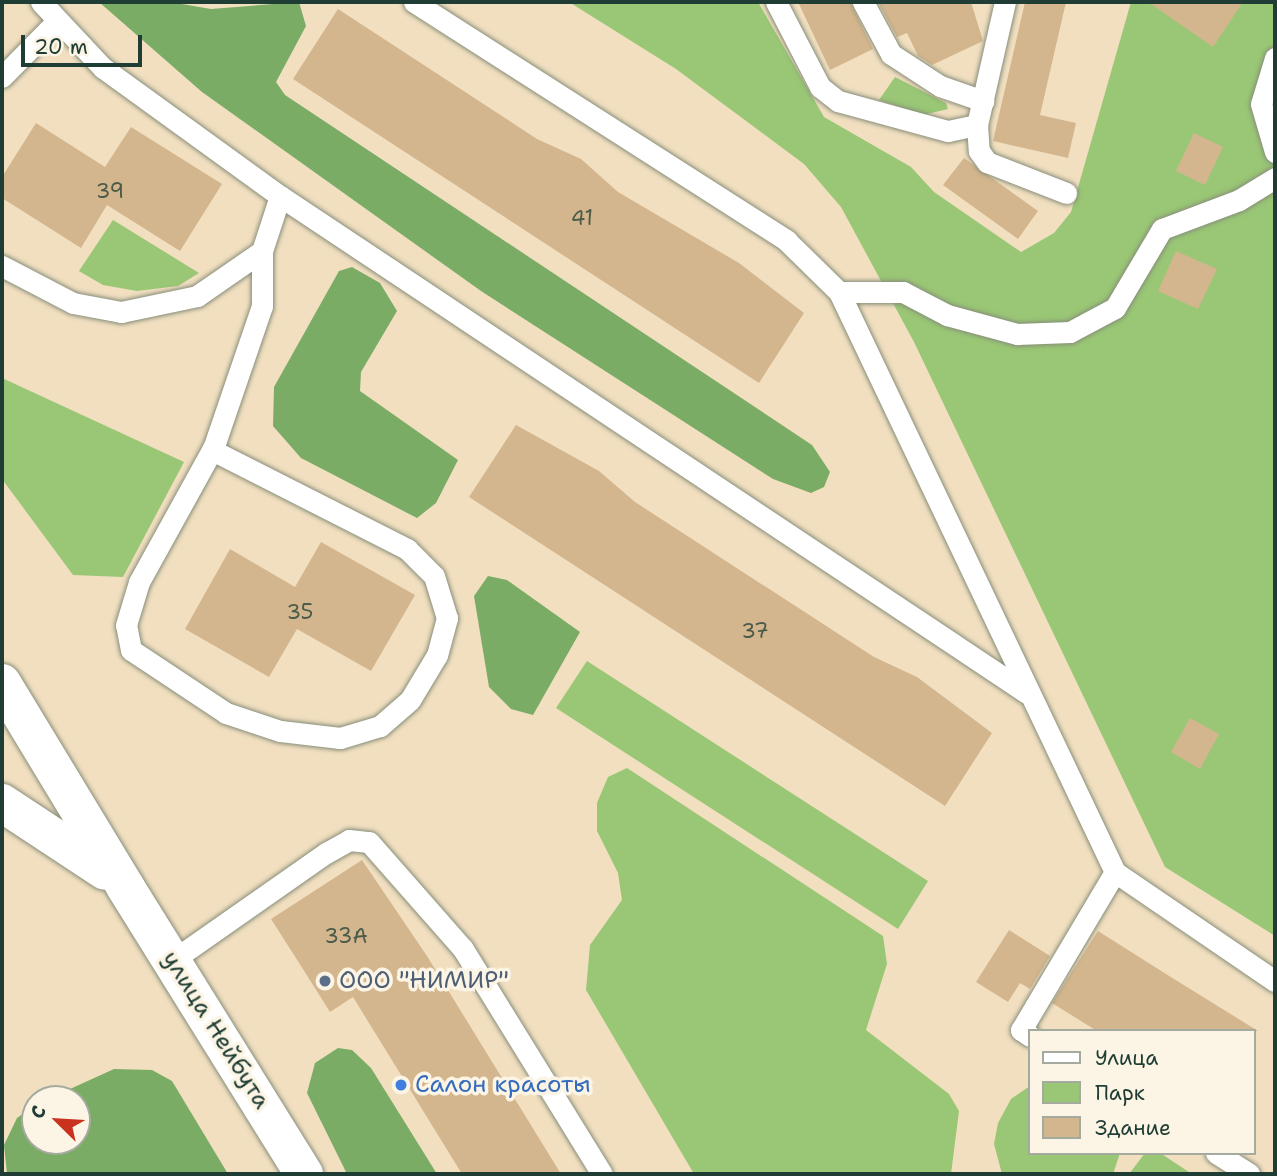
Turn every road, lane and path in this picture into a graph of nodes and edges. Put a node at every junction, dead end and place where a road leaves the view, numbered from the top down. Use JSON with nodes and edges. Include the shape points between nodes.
{"nodes":[{"id":1,"x":41,"y":2,"type":"edge"},
{"id":2,"x":414,"y":2,"type":"edge"},
{"id":3,"x":776,"y":2,"type":"edge"},
{"id":4,"x":863,"y":2,"type":"edge"},
{"id":5,"x":1004,"y":2,"type":"edge"},
{"id":6,"x":56,"y":22,"type":"junction"},
{"id":7,"x":1275,"y":58,"type":"edge"},
{"id":8,"x":2,"y":77,"type":"edge"},
{"id":9,"x":983,"y":101,"type":"junction"},
{"id":10,"x":977,"y":125,"type":"junction"},
{"id":11,"x":1275,"y":152,"type":"edge"},
{"id":12,"x":1275,"y":178,"type":"edge"},
{"id":13,"x":1066,"y":193,"type":"dead end"},
{"id":14,"x":280,"y":196,"type":"junction"},
{"id":15,"x":262,"y":251,"type":"junction"},
{"id":16,"x":2,"y":267,"type":"edge"},
{"id":17,"x":839,"y":292,"type":"junction"},
{"id":18,"x":212,"y":450,"type":"junction"},
{"id":19,"x":2,"y":683,"type":"edge"},
{"id":20,"x":1027,"y":693,"type":"junction"},
{"id":21,"x":2,"y":803,"type":"edge"},
{"id":22,"x":1115,"y":872,"type":"junction"},
{"id":23,"x":125,"y":888,"type":"junction"},
{"id":24,"x":173,"y":960,"type":"junction"},
{"id":25,"x":1275,"y":981,"type":"edge"},
{"id":26,"x":1028,"y":1035,"type":"edge"},
{"id":27,"x":1219,"y":1155,"type":"edge"},
{"id":28,"x":304,"y":1174,"type":"edge"},
{"id":29,"x":602,"y":1174,"type":"edge"},
{"id":30,"x":1249,"y":1174,"type":"edge"}],
"edges":[{"from":1,"to":6,"type":"lane"},
{"from":2,"to":17,"type":"lane","via":[[788,241]]},
{"from":3,"to":10,"type":"lane","via":[[820,87],[838,101],[920,128]]},
{"from":4,"to":9,"type":"lane","via":[[891,54],[940,86]]},
{"from":5,"to":9,"type":"lane"},
{"from":6,"to":8,"type":"lane"},
{"from":6,"to":14,"type":"lane","via":[[103,68]]},
{"from":7,"to":11,"type":"lane","via":[[1261,104]]},
{"from":9,"to":10,"type":"lane"},
{"from":10,"to":13,"type":"lane","via":[[979,151],[987,162]]},
{"from":12,"to":17,"type":"lane","via":[[1239,200],[1162,229],[1115,308],[1070,332],[1017,334],[947,315],[903,292]]},
{"from":14,"to":15,"type":"lane"},
{"from":14,"to":20,"type":"lane"},
{"from":15,"to":16,"type":"lane","via":[[197,296],[121,312],[73,303]]},
{"from":15,"to":18,"type":"lane","via":[[262,306]]},
{"from":17,"to":20,"type":"lane"},
{"from":18,"to":18,"type":"lane","via":[[139,582],[126,625],[131,650],[226,713],[280,732],[340,738],[380,726],[410,700],[437,654],[447,618],[434,576],[407,549]]},
{"from":19,"to":23,"type":"main road","name":"улица Нейбута"},
{"from":20,"to":22,"type":"lane"},
{"from":21,"to":23,"type":"main road","name":"улица Нейбута","via":[[72,844]]},
{"from":22,"to":25,"type":"lane","via":[[1131,888]]},
{"from":22,"to":26,"type":"lane","via":[[1021,1030]]},
{"from":23,"to":24,"type":"main road","name":"улица Нейбута"},
{"from":24,"to":28,"type":"main road","name":"улица Нейбута"},
{"from":24,"to":29,"type":"lane","via":[[326,853],[349,840],[369,842],[463,949]]},
{"from":27,"to":30,"type":"lane"}]}
